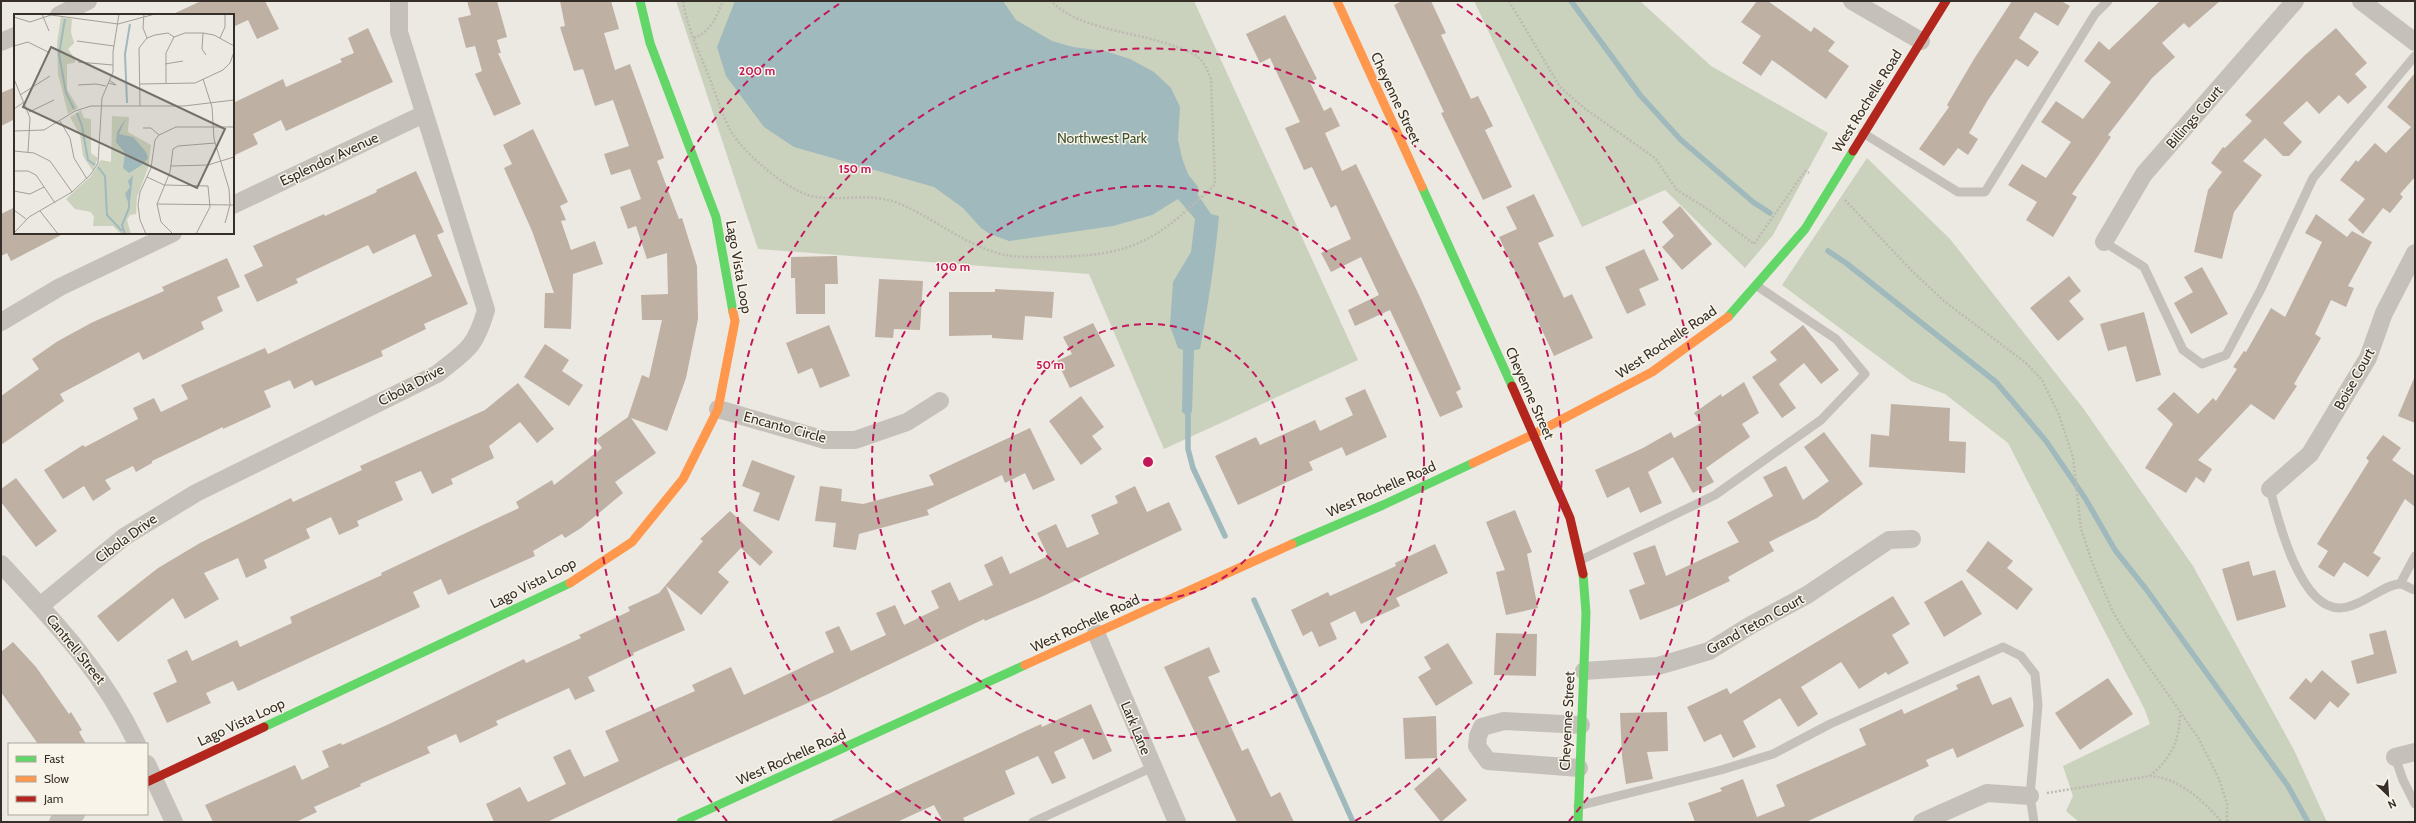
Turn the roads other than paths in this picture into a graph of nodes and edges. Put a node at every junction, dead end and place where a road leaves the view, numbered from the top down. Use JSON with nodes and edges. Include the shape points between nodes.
{"nodes":[{"id":1,"x":88,"y":1,"type":"edge"},
{"id":2,"x":399,"y":1,"type":"edge"},
{"id":3,"x":640,"y":1,"type":"edge"},
{"id":4,"x":1336,"y":1,"type":"edge"},
{"id":5,"x":1852,"y":1,"type":"edge"},
{"id":6,"x":1946,"y":1,"type":"edge"},
{"id":7,"x":2108,"y":1,"type":"edge"},
{"id":8,"x":2295,"y":1,"type":"edge"},
{"id":9,"x":2361,"y":1,"type":"edge"},
{"id":10,"x":61,"y":14,"type":"edge"},
{"id":11,"x":14,"y":36,"type":"edge"},
{"id":12,"x":1921,"y":41,"type":"junction"},
{"id":13,"x":1,"y":42,"type":"edge"},
{"id":14,"x":2415,"y":42,"type":"edge"},
{"id":15,"x":2415,"y":56,"type":"edge"},
{"id":16,"x":424,"y":114,"type":"junction"},
{"id":17,"x":1864,"y":133,"type":"junction"},
{"id":18,"x":234,"y":205,"type":"edge"},
{"id":19,"x":171,"y":234,"type":"edge"},
{"id":20,"x":2104,"y":242,"type":"joint"},
{"id":21,"x":2415,"y":253,"type":"edge"},
{"id":22,"x":1757,"y":286,"type":"junction"},
{"id":23,"x":1,"y":322,"type":"edge"},
{"id":24,"x":940,"y":401,"type":"dead end"},
{"id":25,"x":718,"y":408,"type":"junction"},
{"id":26,"x":1534,"y":434,"type":"junction"},
{"id":27,"x":2270,"y":489,"type":"joint"},
{"id":28,"x":1912,"y":539,"type":"dead end"},
{"id":29,"x":2415,"y":556,"type":"edge"},
{"id":30,"x":1581,"y":560,"type":"junction"},
{"id":31,"x":1,"y":564,"type":"edge"},
{"id":32,"x":2400,"y":584,"type":"junction"},
{"id":33,"x":2415,"y":590,"type":"edge"},
{"id":34,"x":40,"y":606,"type":"junction"},
{"id":35,"x":1096,"y":633,"type":"junction"},
{"id":36,"x":1584,"y":671,"type":"junction"},
{"id":37,"x":1581,"y":725,"type":"junction"},
{"id":38,"x":136,"y":743,"type":"edge"},
{"id":39,"x":2415,"y":752,"type":"edge"},
{"id":40,"x":2395,"y":757,"type":"joint"},
{"id":41,"x":1153,"y":767,"type":"junction"},
{"id":42,"x":1579,"y":768,"type":"junction"},
{"id":43,"x":149,"y":775,"type":"edge"},
{"id":44,"x":2030,"y":796,"type":"junction"},
{"id":45,"x":2415,"y":804,"type":"edge"},
{"id":46,"x":1577,"y":806,"type":"junction"},
{"id":47,"x":74,"y":815,"type":"edge"},
{"id":48,"x":58,"y":822,"type":"edge"},
{"id":49,"x":174,"y":822,"type":"edge"},
{"id":50,"x":681,"y":822,"type":"edge"},
{"id":51,"x":1033,"y":822,"type":"edge"},
{"id":52,"x":1176,"y":822,"type":"edge"},
{"id":53,"x":1578,"y":822,"type":"edge"},
{"id":54,"x":1922,"y":822,"type":"edge"},
{"id":55,"x":2034,"y":822,"type":"edge"}],
"edges":[{"from":1,"to":10,"type":"street"},
{"from":2,"to":16,"type":"street","name":"Cibola Drive","via":[[399,32]]},
{"from":3,"to":25,"type":"street","name":"Lago Vista Loop","via":[[650,43],[716,217],[729,278],[735,321]]},
{"from":4,"to":26,"type":"street","name":"Cheyenne Street"},
{"from":5,"to":12,"type":"street"},
{"from":6,"to":12,"type":"street","name":"West Rochelle Road"},
{"from":7,"to":17,"type":"lane","via":[[2095,14],[1985,192],[1958,192]]},
{"from":8,"to":20,"type":"street","name":"Billings Court","via":[[2144,174]]},
{"from":9,"to":14,"type":"street"},
{"from":11,"to":13,"type":"street"},
{"from":12,"to":17,"type":"street","name":"West Rochelle Road"},
{"from":15,"to":20,"type":"lane","via":[[2313,178],[2261,289],[2226,355],[2202,364],[2183,350],[2144,266]]},
{"from":16,"to":18,"type":"street","name":"Esplendor Avenue"},
{"from":16,"to":34,"type":"street","name":"Cibola Drive","via":[[486,310],[479,334],[469,349],[437,374],[160,513],[124,537]]},
{"from":17,"to":22,"type":"street","name":"West Rochelle Road","via":[[1805,229]]},
{"from":19,"to":23,"type":"street","via":[[60,287]]},
{"from":21,"to":27,"type":"street","name":"Boise Court","via":[[2384,313],[2368,358],[2314,448]]},
{"from":22,"to":26,"type":"street","name":"West Rochelle Road","via":[[1726,319],[1652,372]]},
{"from":22,"to":30,"type":"lane","via":[[1836,339],[1865,374],[1821,420],[1715,495]]},
{"from":24,"to":25,"type":"street","name":"Encanto Circle","via":[[907,422],[855,440],[825,440]]},
{"from":25,"to":43,"type":"street","name":"Lago Vista Loop","via":[[683,479],[632,542],[573,581]]},
{"from":26,"to":30,"type":"street","name":"Cheyenne Street","via":[[1570,518]]},
{"from":26,"to":35,"type":"street","name":"West Rochelle Road","via":[[1383,505],[1270,553]]},
{"from":27,"to":32,"type":"lane","via":[[2285,544],[2311,592],[2322,604],[2340,608],[2367,600],[2386,588]]},
{"from":28,"to":36,"type":"street","name":"Grand Teton Court","via":[[1889,540],[1807,595],[1751,624],[1709,652],[1658,666]]},
{"from":29,"to":32,"type":"lane"},
{"from":30,"to":36,"type":"street","name":"Cheyenne Street","via":[[1586,612]]},
{"from":31,"to":34,"type":"street","name":"Cantrell Street"},
{"from":32,"to":33,"type":"lane"},
{"from":34,"to":38,"type":"street","name":"Cantrell Street","via":[[94,670]]},
{"from":35,"to":41,"type":"street","name":"Lark Lane"},
{"from":35,"to":50,"type":"street","name":"West Rochelle Road"},
{"from":36,"to":37,"type":"street","name":"Cheyenne Street"},
{"from":37,"to":42,"type":"street","name":"Cheyenne Street"},
{"from":37,"to":42,"type":"street","via":[[1504,721],[1482,727],[1477,746],[1488,761]]},
{"from":39,"to":40,"type":"street"},
{"from":40,"to":45,"type":"lane"},
{"from":41,"to":51,"type":"lane"},
{"from":41,"to":52,"type":"street","name":"Lark Lane"},
{"from":42,"to":46,"type":"street","name":"Cheyenne Street"},
{"from":43,"to":49,"type":"street"},
{"from":44,"to":46,"type":"lane","via":[[2038,705],[2035,674],[2021,656],[2003,647],[1830,724],[1773,754],[1721,770]]},
{"from":44,"to":54,"type":"street","via":[[1987,793]]},
{"from":44,"to":55,"type":"lane"},
{"from":46,"to":53,"type":"street","name":"Cheyenne Street"},
{"from":47,"to":48,"type":"street"}]}
